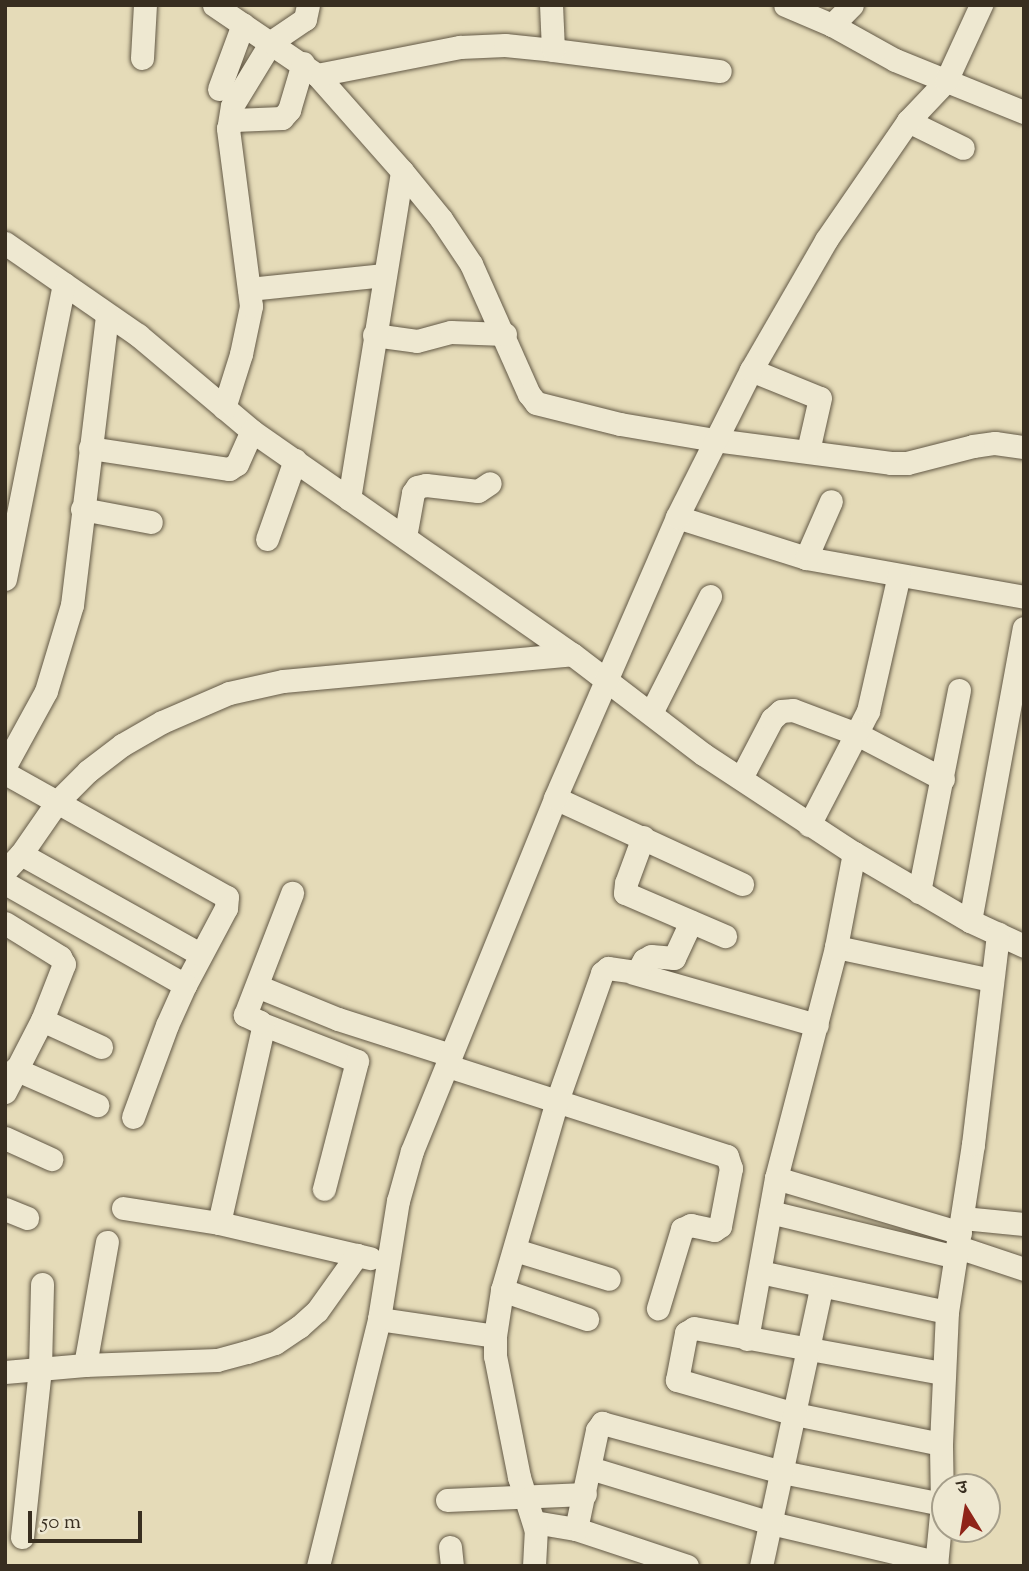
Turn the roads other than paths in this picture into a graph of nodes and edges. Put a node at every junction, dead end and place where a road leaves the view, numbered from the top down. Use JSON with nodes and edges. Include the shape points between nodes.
{"nodes":[{"id":1,"x":145,"y":5,"type":"edge"},
{"id":2,"x":214,"y":5,"type":"edge"},
{"id":3,"x":308,"y":5,"type":"edge"},
{"id":4,"x":551,"y":5,"type":"edge"},
{"id":5,"x":785,"y":5,"type":"edge"},
{"id":6,"x":852,"y":5,"type":"edge"},
{"id":7,"x":981,"y":5,"type":"edge"},
{"id":8,"x":243,"y":23,"type":"junction"},
{"id":9,"x":832,"y":25,"type":"junction"},
{"id":10,"x":271,"y":42,"type":"junction"},
{"id":11,"x":553,"y":50,"type":"junction"},
{"id":12,"x":142,"y":58,"type":"dead end"},
{"id":13,"x":310,"y":69,"type":"junction"},
{"id":14,"x":720,"y":72,"type":"dead end"},
{"id":15,"x":946,"y":81,"type":"junction"},
{"id":16,"x":219,"y":89,"type":"dead end"},
{"id":17,"x":1024,"y":112,"type":"edge"},
{"id":18,"x":908,"y":121,"type":"junction"},
{"id":19,"x":229,"y":124,"type":"junction"},
{"id":20,"x":963,"y":148,"type":"dead end"},
{"id":21,"x":402,"y":171,"type":"junction"},
{"id":22,"x":5,"y":243,"type":"edge"},
{"id":23,"x":384,"y":275,"type":"junction"},
{"id":24,"x":64,"y":284,"type":"junction"},
{"id":25,"x":249,"y":289,"type":"junction"},
{"id":26,"x":107,"y":315,"type":"junction"},
{"id":27,"x":505,"y":334,"type":"junction"},
{"id":28,"x":373,"y":335,"type":"junction"},
{"id":29,"x":751,"y":370,"type":"junction"},
{"id":30,"x":223,"y":408,"type":"junction"},
{"id":31,"x":252,"y":431,"type":"junction"},
{"id":32,"x":715,"y":440,"type":"junction"},
{"id":33,"x":1024,"y":446,"type":"edge"},
{"id":34,"x":90,"y":449,"type":"junction"},
{"id":35,"x":808,"y":451,"type":"junction"},
{"id":36,"x":295,"y":460,"type":"junction"},
{"id":37,"x":490,"y":483,"type":"dead end"},
{"id":38,"x":13,"y":498,"type":"edge"},
{"id":39,"x":349,"y":499,"type":"junction"},
{"id":40,"x":831,"y":501,"type":"dead end"},
{"id":41,"x":82,"y":509,"type":"junction"},
{"id":42,"x":677,"y":517,"type":"junction"},
{"id":43,"x":151,"y":522,"type":"dead end"},
{"id":44,"x":405,"y":537,"type":"junction"},
{"id":45,"x":267,"y":539,"type":"dead end"},
{"id":46,"x":10,"y":541,"type":"edge"},
{"id":47,"x":806,"y":558,"type":"junction"},
{"id":48,"x":899,"y":575,"type":"junction"},
{"id":49,"x":5,"y":579,"type":"edge"},
{"id":50,"x":710,"y":596,"type":"dead end"},
{"id":51,"x":1024,"y":597,"type":"edge"},
{"id":52,"x":1024,"y":628,"type":"edge"},
{"id":53,"x":572,"y":653,"type":"junction"},
{"id":54,"x":606,"y":681,"type":"junction"},
{"id":55,"x":959,"y":690,"type":"dead end"},
{"id":56,"x":651,"y":713,"type":"junction"},
{"id":57,"x":857,"y":734,"type":"junction"},
{"id":58,"x":5,"y":766,"type":"edge"},
{"id":59,"x":5,"y":773,"type":"edge"},
{"id":60,"x":741,"y":778,"type":"junction"},
{"id":61,"x":943,"y":779,"type":"junction"},
{"id":62,"x":555,"y":797,"type":"junction"},
{"id":63,"x":57,"y":802,"type":"junction"},
{"id":64,"x":808,"y":825,"type":"junction"},
{"id":65,"x":643,"y":837,"type":"junction"},
{"id":66,"x":854,"y":853,"type":"junction"},
{"id":67,"x":21,"y":854,"type":"junction"},
{"id":68,"x":5,"y":871,"type":"edge"},
{"id":69,"x":5,"y":883,"type":"edge"},
{"id":70,"x":742,"y":884,"type":"dead end"},
{"id":71,"x":919,"y":892,"type":"junction"},
{"id":72,"x":292,"y":893,"type":"dead end"},
{"id":73,"x":970,"y":921,"type":"junction"},
{"id":74,"x":691,"y":922,"type":"junction"},
{"id":75,"x":5,"y":923,"type":"edge"},
{"id":76,"x":999,"y":933,"type":"junction"},
{"id":77,"x":725,"y":936,"type":"dead end"},
{"id":78,"x":1024,"y":946,"type":"edge"},
{"id":79,"x":836,"y":947,"type":"junction"},
{"id":80,"x":200,"y":954,"type":"junction"},
{"id":81,"x":634,"y":973,"type":"junction"},
{"id":82,"x":991,"y":980,"type":"junction"},
{"id":83,"x":185,"y":985,"type":"junction"},
{"id":84,"x":257,"y":986,"type":"junction"},
{"id":85,"x":42,"y":1020,"type":"junction"},
{"id":86,"x":262,"y":1024,"type":"junction"},
{"id":87,"x":817,"y":1025,"type":"junction"},
{"id":88,"x":101,"y":1046,"type":"dead end"},
{"id":89,"x":449,"y":1061,"type":"junction"},
{"id":90,"x":15,"y":1069,"type":"junction"},
{"id":91,"x":5,"y":1092,"type":"edge"},
{"id":92,"x":557,"y":1101,"type":"junction"},
{"id":93,"x":97,"y":1105,"type":"dead end"},
{"id":94,"x":133,"y":1117,"type":"dead end"},
{"id":95,"x":5,"y":1138,"type":"edge"},
{"id":96,"x":51,"y":1159,"type":"dead end"},
{"id":97,"x":776,"y":1178,"type":"junction"},
{"id":98,"x":324,"y":1189,"type":"dead end"},
{"id":99,"x":123,"y":1208,"type":"dead end"},
{"id":100,"x":5,"y":1209,"type":"edge"},
{"id":101,"x":770,"y":1212,"type":"junction"},
{"id":102,"x":27,"y":1218,"type":"dead end"},
{"id":103,"x":219,"y":1223,"type":"junction"},
{"id":104,"x":1024,"y":1224,"type":"edge"},
{"id":105,"x":959,"y":1239,"type":"junction"},
{"id":106,"x":107,"y":1242,"type":"dead end"},
{"id":107,"x":515,"y":1250,"type":"junction"},
{"id":108,"x":357,"y":1255,"type":"junction"},
{"id":109,"x":386,"y":1261,"type":"junction"},
{"id":110,"x":1024,"y":1269,"type":"edge"},
{"id":111,"x":760,"y":1272,"type":"junction"},
{"id":112,"x":608,"y":1279,"type":"dead end"},
{"id":113,"x":42,"y":1284,"type":"dead end"},
{"id":114,"x":821,"y":1288,"type":"junction"},
{"id":115,"x":502,"y":1290,"type":"junction"},
{"id":116,"x":658,"y":1308,"type":"dead end"},
{"id":117,"x":947,"y":1312,"type":"junction"},
{"id":118,"x":379,"y":1319,"type":"junction"},
{"id":119,"x":587,"y":1320,"type":"dead end"},
{"id":120,"x":495,"y":1336,"type":"junction"},
{"id":121,"x":747,"y":1339,"type":"junction"},
{"id":122,"x":805,"y":1349,"type":"junction"},
{"id":123,"x":85,"y":1364,"type":"junction"},
{"id":124,"x":40,"y":1368,"type":"junction"},
{"id":125,"x":5,"y":1372,"type":"edge"},
{"id":126,"x":942,"y":1373,"type":"junction"},
{"id":127,"x":795,"y":1414,"type":"junction"},
{"id":128,"x":941,"y":1444,"type":"junction"},
{"id":129,"x":590,"y":1468,"type":"junction"},
{"id":130,"x":782,"y":1472,"type":"junction"},
{"id":131,"x":941,"y":1473,"type":"edge"},
{"id":132,"x":585,"y":1494,"type":"junction"},
{"id":133,"x":526,"y":1499,"type":"junction"},
{"id":134,"x":447,"y":1500,"type":"dead end"},
{"id":135,"x":931,"y":1502,"type":"edge"},
{"id":136,"x":534,"y":1522,"type":"junction"},
{"id":137,"x":771,"y":1523,"type":"junction"},
{"id":138,"x":576,"y":1529,"type":"junction"},
{"id":139,"x":22,"y":1537,"type":"dead end"},
{"id":140,"x":938,"y":1543,"type":"edge"},
{"id":141,"x":936,"y":1564,"type":"edge"},
{"id":142,"x":682,"y":1565,"type":"edge"},
{"id":143,"x":318,"y":1566,"type":"edge"},
{"id":144,"x":534,"y":1566,"type":"edge"},
{"id":145,"x":761,"y":1566,"type":"edge"}],
"edges":[{"from":1,"to":12,"type":"street"},
{"from":2,"to":8,"type":"street"},
{"from":3,"to":10,"type":"street","via":[[305,19]]},
{"from":4,"to":11,"type":"street"},
{"from":5,"to":9,"type":"street"},
{"from":6,"to":9,"type":"street"},
{"from":7,"to":15,"type":"street"},
{"from":8,"to":10,"type":"street"},
{"from":8,"to":16,"type":"street"},
{"from":9,"to":15,"type":"street","via":[[895,60]]},
{"from":10,"to":13,"type":"street"},
{"from":10,"to":19,"type":"street","via":[[232,106]]},
{"from":11,"to":13,"type":"street","via":[[460,47]]},
{"from":11,"to":14,"type":"street"},
{"from":13,"to":19,"type":"street","via":[[282,118]]},
{"from":13,"to":21,"type":"street"},
{"from":15,"to":17,"type":"street"},
{"from":15,"to":18,"type":"street"},
{"from":18,"to":20,"type":"street"},
{"from":18,"to":29,"type":"street","via":[[826,240]]},
{"from":19,"to":25,"type":"street"},
{"from":21,"to":23,"type":"street"},
{"from":21,"to":27,"type":"street","via":[[458,242]]},
{"from":22,"to":24,"type":"street"},
{"from":23,"to":25,"type":"street"},
{"from":23,"to":28,"type":"street"},
{"from":24,"to":26,"type":"street"},
{"from":24,"to":38,"type":"street"},
{"from":25,"to":30,"type":"street","via":[[247,325]]},
{"from":26,"to":30,"type":"street","via":[[172,362]]},
{"from":26,"to":34,"type":"street"},
{"from":27,"to":28,"type":"street","via":[[451,332],[417,341]]},
{"from":27,"to":32,"type":"street","via":[[536,402],[620,424]]},
{"from":28,"to":39,"type":"street"},
{"from":29,"to":32,"type":"street"},
{"from":29,"to":35,"type":"street","via":[[820,398]]},
{"from":30,"to":31,"type":"street"},
{"from":31,"to":34,"type":"street","via":[[237,464],[229,468]]},
{"from":31,"to":36,"type":"street"},
{"from":32,"to":35,"type":"street"},
{"from":32,"to":42,"type":"street"},
{"from":33,"to":35,"type":"street","via":[[973,446],[907,463]]},
{"from":34,"to":41,"type":"street"},
{"from":36,"to":39,"type":"street"},
{"from":36,"to":45,"type":"street"},
{"from":37,"to":44,"type":"street","via":[[478,491],[417,487]]},
{"from":38,"to":46,"type":"street"},
{"from":39,"to":44,"type":"street"},
{"from":40,"to":47,"type":"street"},
{"from":41,"to":43,"type":"street"},
{"from":41,"to":58,"type":"street","via":[[78,577],[66,626],[42,701]]},
{"from":42,"to":47,"type":"street"},
{"from":42,"to":54,"type":"street"},
{"from":44,"to":53,"type":"street"},
{"from":46,"to":49,"type":"street"},
{"from":47,"to":48,"type":"street"},
{"from":48,"to":51,"type":"street"},
{"from":48,"to":57,"type":"street","via":[[878,673]]},
{"from":50,"to":56,"type":"street"},
{"from":52,"to":73,"type":"street"},
{"from":53,"to":54,"type":"street"},
{"from":53,"to":63,"type":"street","via":[[283,681],[229,693],[122,745]]},
{"from":54,"to":56,"type":"street"},
{"from":54,"to":62,"type":"street"},
{"from":55,"to":61,"type":"street"},
{"from":56,"to":60,"type":"street"},
{"from":57,"to":60,"type":"street","via":[[807,713],[781,711],[772,719]]},
{"from":57,"to":61,"type":"street"},
{"from":57,"to":64,"type":"street"},
{"from":59,"to":63,"type":"street"},
{"from":60,"to":64,"type":"street"},
{"from":61,"to":71,"type":"street"},
{"from":62,"to":65,"type":"street"},
{"from":62,"to":89,"type":"street"},
{"from":63,"to":67,"type":"street"},
{"from":63,"to":80,"type":"street","via":[[227,897],[226,908]]},
{"from":64,"to":66,"type":"street"},
{"from":65,"to":70,"type":"street"},
{"from":65,"to":74,"type":"street","via":[[625,892]]},
{"from":66,"to":71,"type":"street"},
{"from":66,"to":79,"type":"street"},
{"from":67,"to":68,"type":"street"},
{"from":67,"to":80,"type":"street"},
{"from":69,"to":83,"type":"street"},
{"from":71,"to":73,"type":"street"},
{"from":72,"to":84,"type":"street"},
{"from":73,"to":76,"type":"street"},
{"from":74,"to":77,"type":"street"},
{"from":74,"to":81,"type":"street","via":[[674,958],[648,957]]},
{"from":75,"to":85,"type":"street","via":[[63,960],[64,968]]},
{"from":76,"to":78,"type":"street"},
{"from":76,"to":82,"type":"street"},
{"from":79,"to":82,"type":"street"},
{"from":79,"to":87,"type":"street"},
{"from":80,"to":83,"type":"street"},
{"from":81,"to":87,"type":"street"},
{"from":81,"to":92,"type":"street","via":[[608,968],[602,973]]},
{"from":82,"to":105,"type":"street"},
{"from":83,"to":94,"type":"street"},
{"from":84,"to":86,"type":"street","via":[[245,1017]]},
{"from":84,"to":89,"type":"street"},
{"from":85,"to":88,"type":"street"},
{"from":85,"to":90,"type":"street"},
{"from":86,"to":98,"type":"street","via":[[357,1060]]},
{"from":86,"to":103,"type":"street"},
{"from":87,"to":97,"type":"street"},
{"from":89,"to":92,"type":"street"},
{"from":89,"to":109,"type":"street","via":[[412,1151]]},
{"from":90,"to":91,"type":"street"},
{"from":90,"to":93,"type":"street"},
{"from":92,"to":107,"type":"street"},
{"from":92,"to":116,"type":"street","via":[[722,1153],[731,1161],[720,1226],[714,1230],[691,1225],[682,1228]]},
{"from":95,"to":96,"type":"street"},
{"from":97,"to":101,"type":"street"},
{"from":97,"to":105,"type":"street"},
{"from":99,"to":103,"type":"street"},
{"from":100,"to":102,"type":"street"},
{"from":101,"to":105,"type":"street"},
{"from":101,"to":111,"type":"street"},
{"from":103,"to":108,"type":"street"},
{"from":104,"to":105,"type":"street"},
{"from":105,"to":110,"type":"street"},
{"from":105,"to":117,"type":"street"},
{"from":106,"to":123,"type":"street"},
{"from":107,"to":112,"type":"street"},
{"from":107,"to":115,"type":"street"},
{"from":108,"to":109,"type":"street"},
{"from":108,"to":123,"type":"street","via":[[317,1311],[275,1343],[217,1360]]},
{"from":109,"to":118,"type":"street"},
{"from":111,"to":114,"type":"street"},
{"from":111,"to":121,"type":"street"},
{"from":113,"to":124,"type":"street"},
{"from":114,"to":117,"type":"street"},
{"from":114,"to":122,"type":"street"},
{"from":115,"to":119,"type":"street"},
{"from":115,"to":120,"type":"street"},
{"from":117,"to":126,"type":"street"},
{"from":118,"to":120,"type":"street"},
{"from":118,"to":143,"type":"street"},
{"from":120,"to":133,"type":"street","via":[[501,1387]]},
{"from":121,"to":122,"type":"street"},
{"from":121,"to":127,"type":"street","via":[[688,1330],[678,1382]]},
{"from":122,"to":126,"type":"street"},
{"from":122,"to":127,"type":"street"},
{"from":123,"to":124,"type":"street"},
{"from":124,"to":125,"type":"street"},
{"from":124,"to":139,"type":"street"},
{"from":126,"to":128,"type":"street"},
{"from":127,"to":128,"type":"street"},
{"from":127,"to":130,"type":"street"},
{"from":128,"to":131,"type":"street"},
{"from":129,"to":130,"type":"street","via":[[597,1430],[607,1423]]},
{"from":129,"to":132,"type":"street"},
{"from":129,"to":137,"type":"street"},
{"from":130,"to":135,"type":"street"},
{"from":130,"to":137,"type":"street"},
{"from":132,"to":133,"type":"street"},
{"from":132,"to":138,"type":"street"},
{"from":133,"to":134,"type":"street"},
{"from":133,"to":136,"type":"street"},
{"from":136,"to":138,"type":"street"},
{"from":136,"to":144,"type":"street"},
{"from":137,"to":141,"type":"street"},
{"from":137,"to":145,"type":"street"},
{"from":138,"to":142,"type":"street"},
{"from":140,"to":141,"type":"street"}]}
